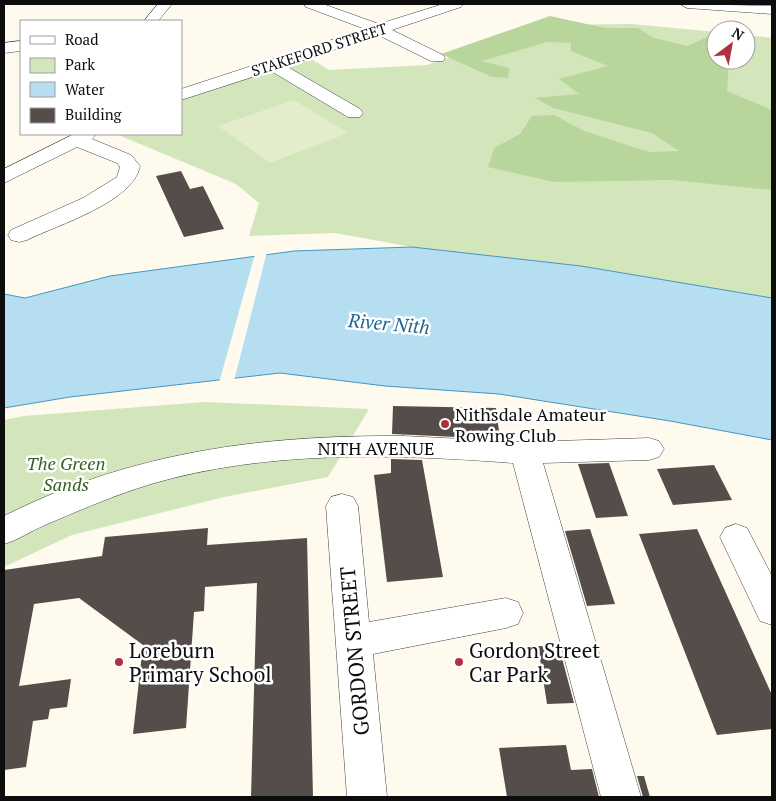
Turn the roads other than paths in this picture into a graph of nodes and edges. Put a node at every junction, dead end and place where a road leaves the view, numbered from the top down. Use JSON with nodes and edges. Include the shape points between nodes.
{"nodes":[{"id":1,"x":165,"y":4,"type":"edge"},
{"id":2,"x":311,"y":4,"type":"edge"},
{"id":3,"x":456,"y":4,"type":"edge"},
{"id":4,"x":687,"y":4,"type":"edge"},
{"id":5,"x":772,"y":10,"type":"edge"},
{"id":6,"x":152,"y":20,"type":"edge"},
{"id":7,"x":378,"y":29,"type":"junction"},
{"id":8,"x":20,"y":46,"type":"edge"},
{"id":9,"x":4,"y":48,"type":"edge"},
{"id":10,"x":436,"y":58,"type":"dead end"},
{"id":11,"x":270,"y":64,"type":"junction"},
{"id":12,"x":182,"y":95,"type":"edge"},
{"id":13,"x":354,"y":112,"type":"dead end"},
{"id":14,"x":83,"y":137,"type":"edge"},
{"id":15,"x":4,"y":177,"type":"edge"},
{"id":16,"x":19,"y":235,"type":"dead end"},
{"id":17,"x":649,"y":449,"type":"dead end"},
{"id":18,"x":525,"y":453,"type":"junction"},
{"id":19,"x":342,"y":506,"type":"dead end"},
{"id":20,"x":4,"y":531,"type":"edge"},
{"id":21,"x":736,"y":537,"type":"dead end"},
{"id":22,"x":772,"y":610,"type":"edge"},
{"id":23,"x":506,"y":613,"type":"dead end"},
{"id":24,"x":353,"y":641,"type":"junction"},
{"id":25,"x":367,"y":797,"type":"edge"},
{"id":26,"x":621,"y":797,"type":"edge"}],
"edges":[{"from":1,"to":6,"type":"street"},
{"from":2,"to":7,"type":"street"},
{"from":3,"to":7,"type":"street","name":"STAKEFORD STREET"},
{"from":4,"to":5,"type":"street"},
{"from":7,"to":10,"type":"street"},
{"from":7,"to":11,"type":"street","name":"STAKEFORD STREET"},
{"from":8,"to":9,"type":"street"},
{"from":11,"to":12,"type":"street","name":"STAKEFORD STREET"},
{"from":11,"to":13,"type":"street"},
{"from":14,"to":15,"type":"street"},
{"from":14,"to":16,"type":"street","via":[[124,159],[130,166],[128,174],[109,191]]},
{"from":17,"to":18,"type":"street","name":"NITH AVENUE"},
{"from":18,"to":20,"type":"street","name":"NITH AVENUE","via":[[331,446],[199,461],[106,487]]},
{"from":18,"to":26,"type":"street"},
{"from":19,"to":24,"type":"street","name":"GORDON STREET"},
{"from":21,"to":22,"type":"street"},
{"from":23,"to":24,"type":"street"},
{"from":24,"to":25,"type":"street","name":"GORDON STREET"}]}
